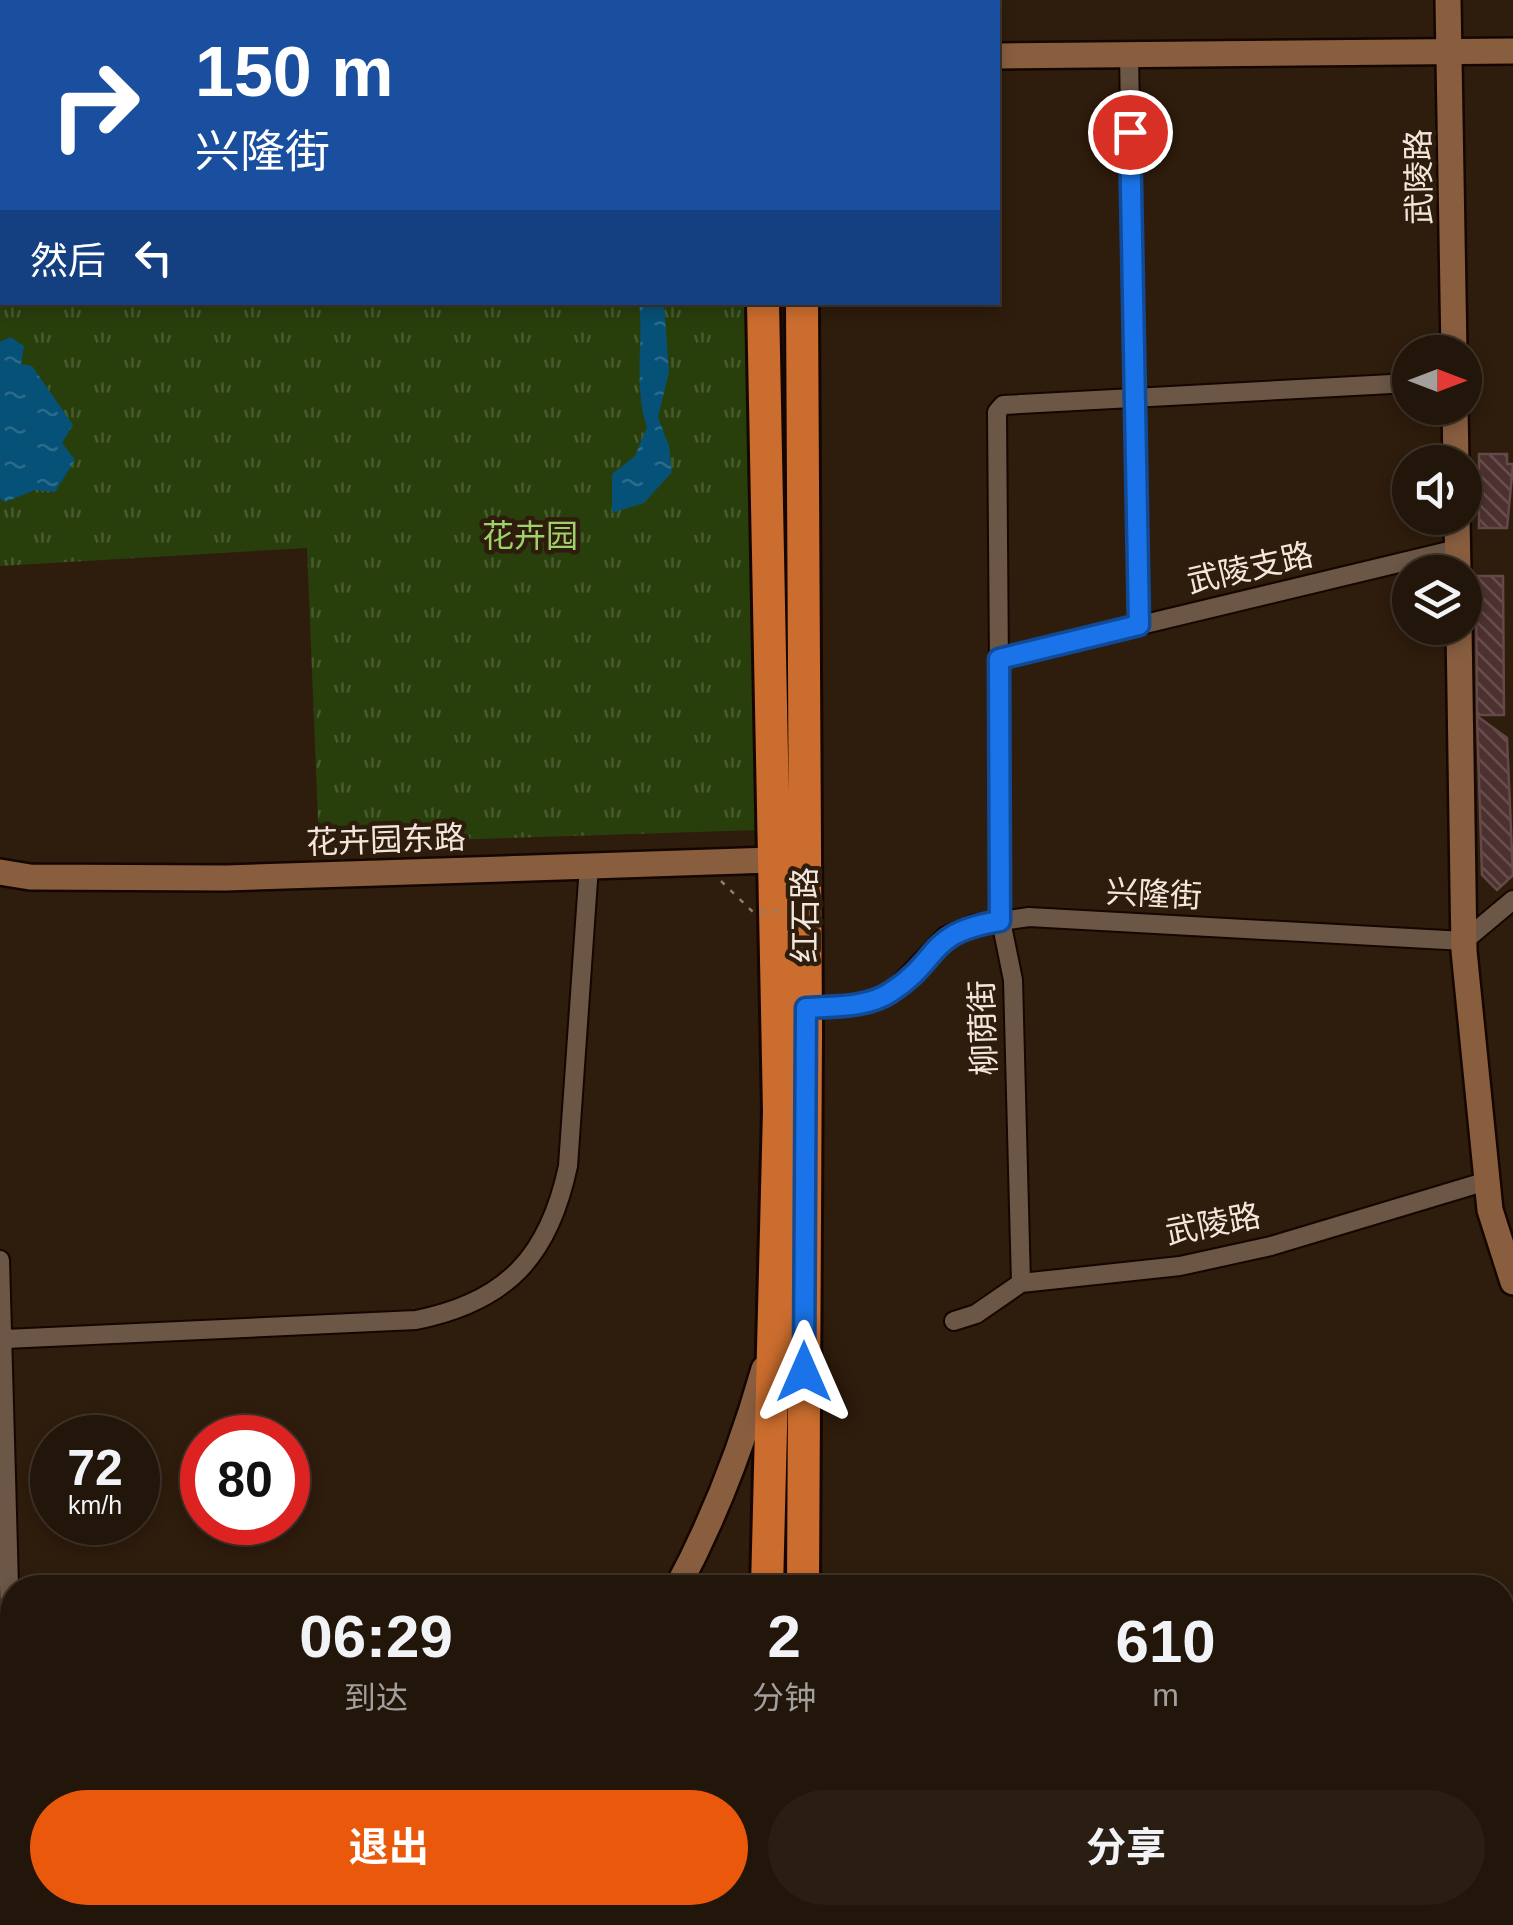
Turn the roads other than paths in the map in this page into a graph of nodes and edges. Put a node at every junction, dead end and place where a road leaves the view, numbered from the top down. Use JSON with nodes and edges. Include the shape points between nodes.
{"nodes":[{"id":1,"x":1448,"y":0,"type":"edge"},
{"id":2,"x":1513,"y":51,"type":"edge"},
{"id":3,"x":1449,"y":52,"type":"junction"},
{"id":4,"x":1129,"y":55,"type":"junction"},
{"id":5,"x":1000,"y":56,"type":"edge"},
{"id":6,"x":764,"y":305,"type":"edge"},
{"id":7,"x":802,"y":305,"type":"edge"},
{"id":8,"x":1454,"y":335,"type":"edge"},
{"id":9,"x":1392,"y":384,"type":"edge"},
{"id":10,"x":1136,"y":401,"type":"junction"},
{"id":11,"x":1392,"y":574,"type":"edge"},
{"id":12,"x":1139,"y":625,"type":"junction"},
{"id":13,"x":1458,"y":645,"type":"edge"},
{"id":14,"x":999,"y":659,"type":"junction"},
{"id":15,"x":775,"y":860,"type":"junction"},
{"id":16,"x":589,"y":866,"type":"junction"},
{"id":17,"x":0,"y":872,"type":"edge"},
{"id":18,"x":1513,"y":900,"type":"edge"},
{"id":19,"x":1000,"y":921,"type":"junction"},
{"id":20,"x":1464,"y":941,"type":"junction"},
{"id":21,"x":806,"y":1008,"type":"junction"},
{"id":22,"x":1487,"y":1181,"type":"junction"},
{"id":23,"x":0,"y":1260,"type":"edge"},
{"id":24,"x":1513,"y":1282,"type":"edge"},
{"id":25,"x":1020,"y":1283,"type":"junction"},
{"id":26,"x":954,"y":1321,"type":"dead end"},
{"id":27,"x":5,"y":1339,"type":"junction"},
{"id":28,"x":772,"y":1340,"type":"junction"},
{"id":29,"x":10,"y":1575,"type":"edge"},
{"id":30,"x":684,"y":1575,"type":"edge"},
{"id":31,"x":766,"y":1575,"type":"edge"},
{"id":32,"x":802,"y":1575,"type":"edge"}],
"edges":[{"from":1,"to":3,"type":"street","name":"武陵路"},
{"from":2,"to":3,"type":"street"},
{"from":3,"to":4,"type":"street"},
{"from":3,"to":8,"type":"street","name":"武陵路"},
{"from":4,"to":5,"type":"street"},
{"from":4,"to":10,"type":"street"},
{"from":6,"to":15,"type":"highway","name":"红石路"},
{"from":7,"to":21,"type":"highway","name":"红石路"},
{"from":9,"to":10,"type":"street"},
{"from":10,"to":12,"type":"street"},
{"from":10,"to":14,"type":"street","name":"柳荫街","via":[[1002,405],[997,412]]},
{"from":11,"to":12,"type":"street","name":"武陵支路"},
{"from":12,"to":14,"type":"street","name":"武陵支路"},
{"from":13,"to":20,"type":"street"},
{"from":14,"to":19,"type":"street","name":"柳荫街"},
{"from":15,"to":16,"type":"street","name":"花卉园东路"},
{"from":15,"to":28,"type":"highway","name":"红石路","via":[[779,1111]]},
{"from":16,"to":17,"type":"street","name":"花卉园东路","via":[[226,878]]},
{"from":16,"to":27,"type":"street","via":[[568,1166],[558,1212],[542,1246],[493,1294],[456,1312],[416,1320]]},
{"from":18,"to":20,"type":"street"},
{"from":19,"to":20,"type":"street","name":"兴隆街","via":[[1029,916]]},
{"from":19,"to":21,"type":"street","name":"兴隆街","via":[[946,936],[894,991],[871,1002]]},
{"from":19,"to":25,"type":"street","name":"柳荫街","via":[[1013,980]]},
{"from":20,"to":22,"type":"street"},
{"from":21,"to":32,"type":"highway","name":"红石路"},
{"from":22,"to":24,"type":"street"},
{"from":22,"to":25,"type":"street","name":"武陵路","via":[[1180,1266]]},
{"from":23,"to":27,"type":"street"},
{"from":25,"to":26,"type":"street","name":"武陵路"},
{"from":27,"to":29,"type":"street"},
{"from":28,"to":30,"type":"street","name":"红石路","via":[[714,1520]]},
{"from":28,"to":31,"type":"highway","name":"红石路"}]}
